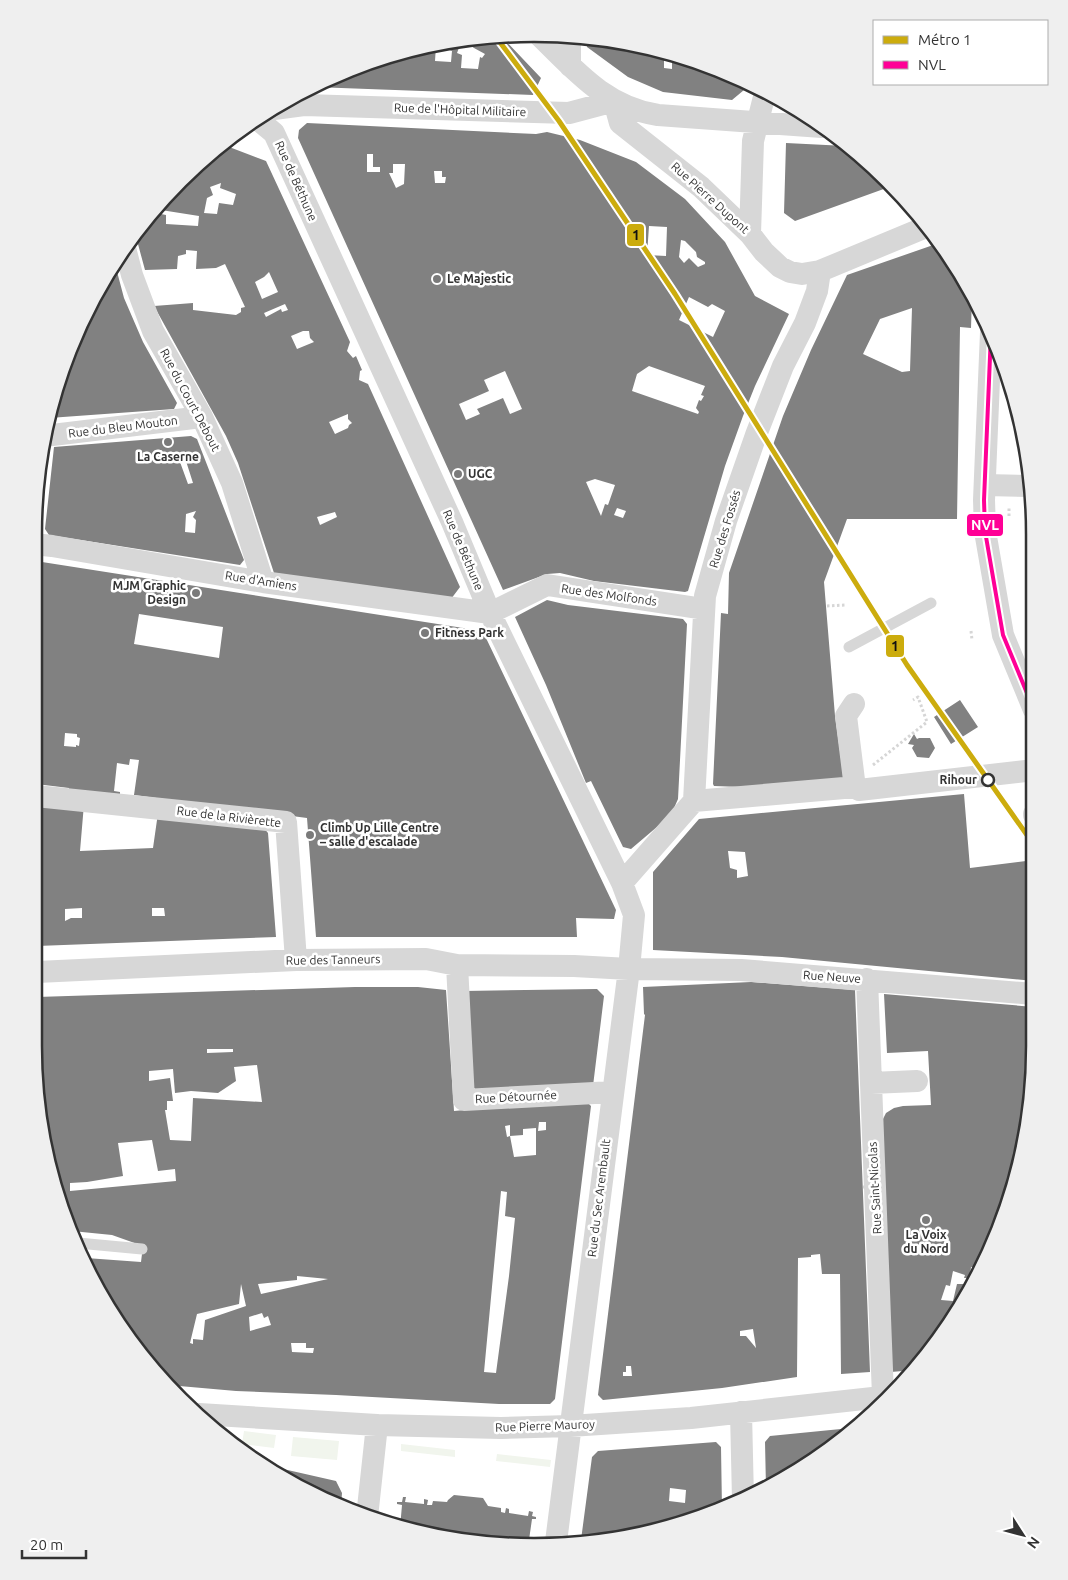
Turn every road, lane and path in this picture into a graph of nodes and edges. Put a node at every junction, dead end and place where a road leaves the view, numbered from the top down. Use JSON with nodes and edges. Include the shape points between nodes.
{"nodes":[{"id":1,"x":547,"y":43,"type":"edge"},
{"id":2,"x":570,"y":44,"type":"edge"},
{"id":3,"x":570,"y":66,"type":"junction"},
{"id":4,"x":763,"y":99,"type":"edge"},
{"id":5,"x":614,"y":102,"type":"junction"},
{"id":6,"x":290,"y":107,"type":"edge"},
{"id":7,"x":758,"y":122,"type":"junction"},
{"id":8,"x":263,"y":124,"type":"edge"},
{"id":9,"x":807,"y":125,"type":"edge"},
{"id":10,"x":919,"y":229,"type":"edge"},
{"id":11,"x":750,"y":234,"type":"junction"},
{"id":12,"x":127,"y":258,"type":"edge"},
{"id":13,"x":820,"y":271,"type":"junction"},
{"id":14,"x":989,"y":350,"type":"edge"},
{"id":15,"x":202,"y":417,"type":"junction"},
{"id":16,"x":53,"y":435,"type":"edge"},
{"id":17,"x":985,"y":485,"type":"junction"},
{"id":18,"x":1022,"y":486,"type":"edge"},
{"id":19,"x":42,"y":545,"type":"edge"},
{"id":20,"x":263,"y":582,"type":"junction"},
{"id":21,"x":931,"y":603,"type":"dead end"},
{"id":22,"x":845,"y":605,"type":"dead end"},
{"id":23,"x":827,"y":606,"type":"dead end"},
{"id":24,"x":704,"y":609,"type":"junction"},
{"id":25,"x":490,"y":613,"type":"junction"},
{"id":26,"x":971,"y":631,"type":"dead end"},
{"id":27,"x":972,"y":640,"type":"dead end"},
{"id":28,"x":848,"y":648,"type":"dead end"},
{"id":29,"x":1026,"y":691,"type":"edge"},
{"id":30,"x":913,"y":700,"type":"dead end"},
{"id":31,"x":854,"y":704,"type":"dead end"},
{"id":32,"x":1026,"y":771,"type":"edge"},
{"id":33,"x":852,"y":789,"type":"junction"},
{"id":34,"x":42,"y":797,"type":"edge"},
{"id":35,"x":694,"y":801,"type":"junction"},
{"id":36,"x":622,"y":883,"type":"junction"},
{"id":37,"x":296,"y":960,"type":"junction"},
{"id":38,"x":457,"y":965,"type":"junction"},
{"id":39,"x":629,"y":969,"type":"junction"},
{"id":40,"x":42,"y":972,"type":"edge"},
{"id":41,"x":867,"y":980,"type":"junction"},
{"id":42,"x":1026,"y":993,"type":"edge"},
{"id":43,"x":917,"y":1081,"type":"dead end"},
{"id":44,"x":872,"y":1082,"type":"junction"},
{"id":45,"x":613,"y":1092,"type":"junction"},
{"id":46,"x":863,"y":1187,"type":"dead end"},
{"id":47,"x":884,"y":1187,"type":"dead end"},
{"id":48,"x":84,"y":1244,"type":"edge"},
{"id":49,"x":142,"y":1249,"type":"dead end"},
{"id":50,"x":887,"y":1389,"type":"edge"},
{"id":51,"x":879,"y":1397,"type":"edge"},
{"id":52,"x":741,"y":1412,"type":"junction"},
{"id":53,"x":208,"y":1415,"type":"edge"},
{"id":54,"x":377,"y":1425,"type":"junction"},
{"id":55,"x":570,"y":1426,"type":"junction"},
{"id":56,"x":743,"y":1491,"type":"edge"},
{"id":57,"x":368,"y":1508,"type":"edge"},
{"id":58,"x":557,"y":1537,"type":"edge"}],
"edges":[{"from":1,"to":3,"type":"street"},
{"from":2,"to":3,"type":"street"},
{"from":3,"to":5,"type":"street"},
{"from":4,"to":7,"type":"street"},
{"from":5,"to":6,"type":"street","name":"Rue de l'Hôpital Militaire","via":[[569,113]]},
{"from":5,"to":7,"type":"street","via":[[658,116]]},
{"from":5,"to":11,"type":"street","name":"Rue Pierre Dupont","via":[[620,123],[700,187]]},
{"from":7,"to":9,"type":"street"},
{"from":7,"to":11,"type":"street","via":[[753,141]]},
{"from":8,"to":25,"type":"street","name":"Rue de Béthune","via":[[274,134],[452,522]]},
{"from":10,"to":13,"type":"street","name":"Rue Pierre Dupont"},
{"from":11,"to":13,"type":"street","name":"Rue Pierre Dupont","via":[[780,267],[802,274]]},
{"from":12,"to":15,"type":"street","name":"Rue du Court Debout","via":[[152,331]]},
{"from":13,"to":24,"type":"street","name":"Rue des Fossés","via":[[817,290],[783,366],[726,521]]},
{"from":14,"to":17,"type":"street"},
{"from":15,"to":16,"type":"street","name":"Rue du Bleu Mouton"},
{"from":15,"to":20,"type":"street","name":"Rue du Court Debout","via":[[232,483]]},
{"from":17,"to":18,"type":"street"},
{"from":17,"to":29,"type":"street","via":[[985,531],[1003,635]]},
{"from":19,"to":20,"type":"street","name":"Rue d'Amiens"},
{"from":20,"to":25,"type":"street","name":"Rue d'Amiens"},
{"from":21,"to":28,"type":"lane"},
{"from":22,"to":23,"type":"path"},
{"from":24,"to":25,"type":"street","name":"Rue des Molfonds","via":[[547,586]]},
{"from":24,"to":35,"type":"street","name":"Rue des Fossés"},
{"from":25,"to":36,"type":"street","name":"Rue de Béthune"},
{"from":26,"to":27,"type":"path"},
{"from":30,"to":33,"type":"path","via":[[918,697],[927,722],[857,778]]},
{"from":31,"to":33,"type":"street","via":[[846,716]]},
{"from":32,"to":33,"type":"street"},
{"from":33,"to":35,"type":"street"},
{"from":34,"to":37,"type":"street","name":"Rue de la Rivièrette","via":[[286,818]]},
{"from":35,"to":36,"type":"street"},
{"from":36,"to":39,"type":"street","name":"Rue de Béthune","via":[[634,915]]},
{"from":37,"to":38,"type":"street","name":"Rue des Tanneurs","via":[[426,959]]},
{"from":37,"to":40,"type":"street","name":"Rue des Tanneurs"},
{"from":38,"to":39,"type":"street","name":"Rue des Tanneurs"},
{"from":38,"to":45,"type":"street","name":"Rue Détournée","via":[[464,1100]]},
{"from":39,"to":41,"type":"street","name":"Rue Neuve","via":[[741,970]]},
{"from":39,"to":45,"type":"street","name":"Rue du Sec Arembault"},
{"from":41,"to":42,"type":"street","name":"Rue Neuve"},
{"from":41,"to":44,"type":"street","name":"Rue Saint-Nicolas"},
{"from":43,"to":44,"type":"street"},
{"from":44,"to":50,"type":"street","name":"Rue Saint-Nicolas"},
{"from":45,"to":55,"type":"street","name":"Rue du Sec Arembault"},
{"from":46,"to":47,"type":"path","bridge":true},
{"from":48,"to":49,"type":"lane"},
{"from":51,"to":52,"type":"street","name":"Rue Pierre Mauroy"},
{"from":52,"to":55,"type":"street","name":"Rue Pierre Mauroy"},
{"from":52,"to":56,"type":"street"},
{"from":53,"to":54,"type":"street","name":"Rue Pierre Mauroy"},
{"from":54,"to":55,"type":"street","name":"Rue Pierre Mauroy"},
{"from":54,"to":57,"type":"street"},
{"from":55,"to":58,"type":"street","name":"Rue du Sec Arembault"}]}
